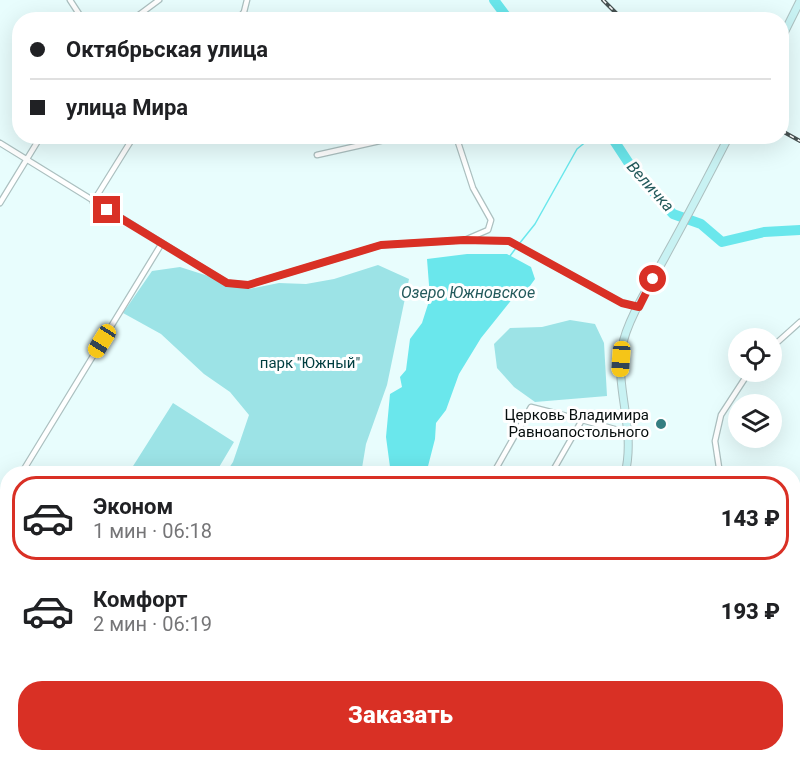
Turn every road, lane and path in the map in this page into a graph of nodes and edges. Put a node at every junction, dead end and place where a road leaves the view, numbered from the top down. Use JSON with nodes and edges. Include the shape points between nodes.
{"nodes":[{"id":1,"x":159,"y":0,"type":"edge"},
{"id":2,"x":800,"y":1,"type":"edge"},
{"id":3,"x":143,"y":12,"type":"edge"},
{"id":4,"x":789,"y":23,"type":"edge"},
{"id":5,"x":0,"y":143,"type":"edge"},
{"id":6,"x":36,"y":144,"type":"edge"},
{"id":7,"x":129,"y":144,"type":"edge"},
{"id":8,"x":366,"y":144,"type":"edge"},
{"id":9,"x":459,"y":144,"type":"edge"},
{"id":10,"x":725,"y":144,"type":"edge"},
{"id":11,"x":317,"y":155,"type":"dead end"},
{"id":12,"x":26,"y":160,"type":"junction"},
{"id":13,"x":93,"y":202,"type":"junction"},
{"id":14,"x":0,"y":203,"type":"edge"},
{"id":15,"x":464,"y":240,"type":"junction"},
{"id":16,"x":162,"y":243,"type":"junction"},
{"id":17,"x":639,"y":307,"type":"junction"},
{"id":18,"x":800,"y":322,"type":"edge"},
{"id":19,"x":782,"y":338,"type":"edge"},
{"id":20,"x":742,"y":382,"type":"edge"},
{"id":21,"x":582,"y":420,"type":"junction"},
{"id":22,"x":629,"y":433,"type":"junction"},
{"id":23,"x":26,"y":466,"type":"edge"},
{"id":24,"x":497,"y":466,"type":"edge"},
{"id":25,"x":556,"y":466,"type":"edge"},
{"id":26,"x":626,"y":466,"type":"edge"},
{"id":27,"x":719,"y":466,"type":"edge"}],
"edges":[{"from":1,"to":3,"type":"street"},
{"from":2,"to":4,"type":"main road"},
{"from":5,"to":12,"type":"street"},
{"from":6,"to":12,"type":"street"},
{"from":7,"to":13,"type":"street"},
{"from":8,"to":11,"type":"street"},
{"from":9,"to":15,"type":"street","via":[[473,188],[491,220],[488,230]]},
{"from":10,"to":17,"type":"main road"},
{"from":12,"to":13,"type":"street"},
{"from":12,"to":14,"type":"street"},
{"from":13,"to":16,"type":"street"},
{"from":15,"to":16,"type":"street","via":[[381,245],[248,285],[227,283]]},
{"from":15,"to":17,"type":"street","via":[[509,241],[622,303]]},
{"from":16,"to":23,"type":"street"},
{"from":17,"to":22,"type":"main road","via":[[622,346],[620,372]]},
{"from":18,"to":19,"type":"street"},
{"from":20,"to":27,"type":"street","via":[[721,415],[715,441]]},
{"from":21,"to":22,"type":"street"},
{"from":21,"to":24,"type":"street","via":[[531,406]]},
{"from":21,"to":25,"type":"street"},
{"from":22,"to":26,"type":"main road"}]}
